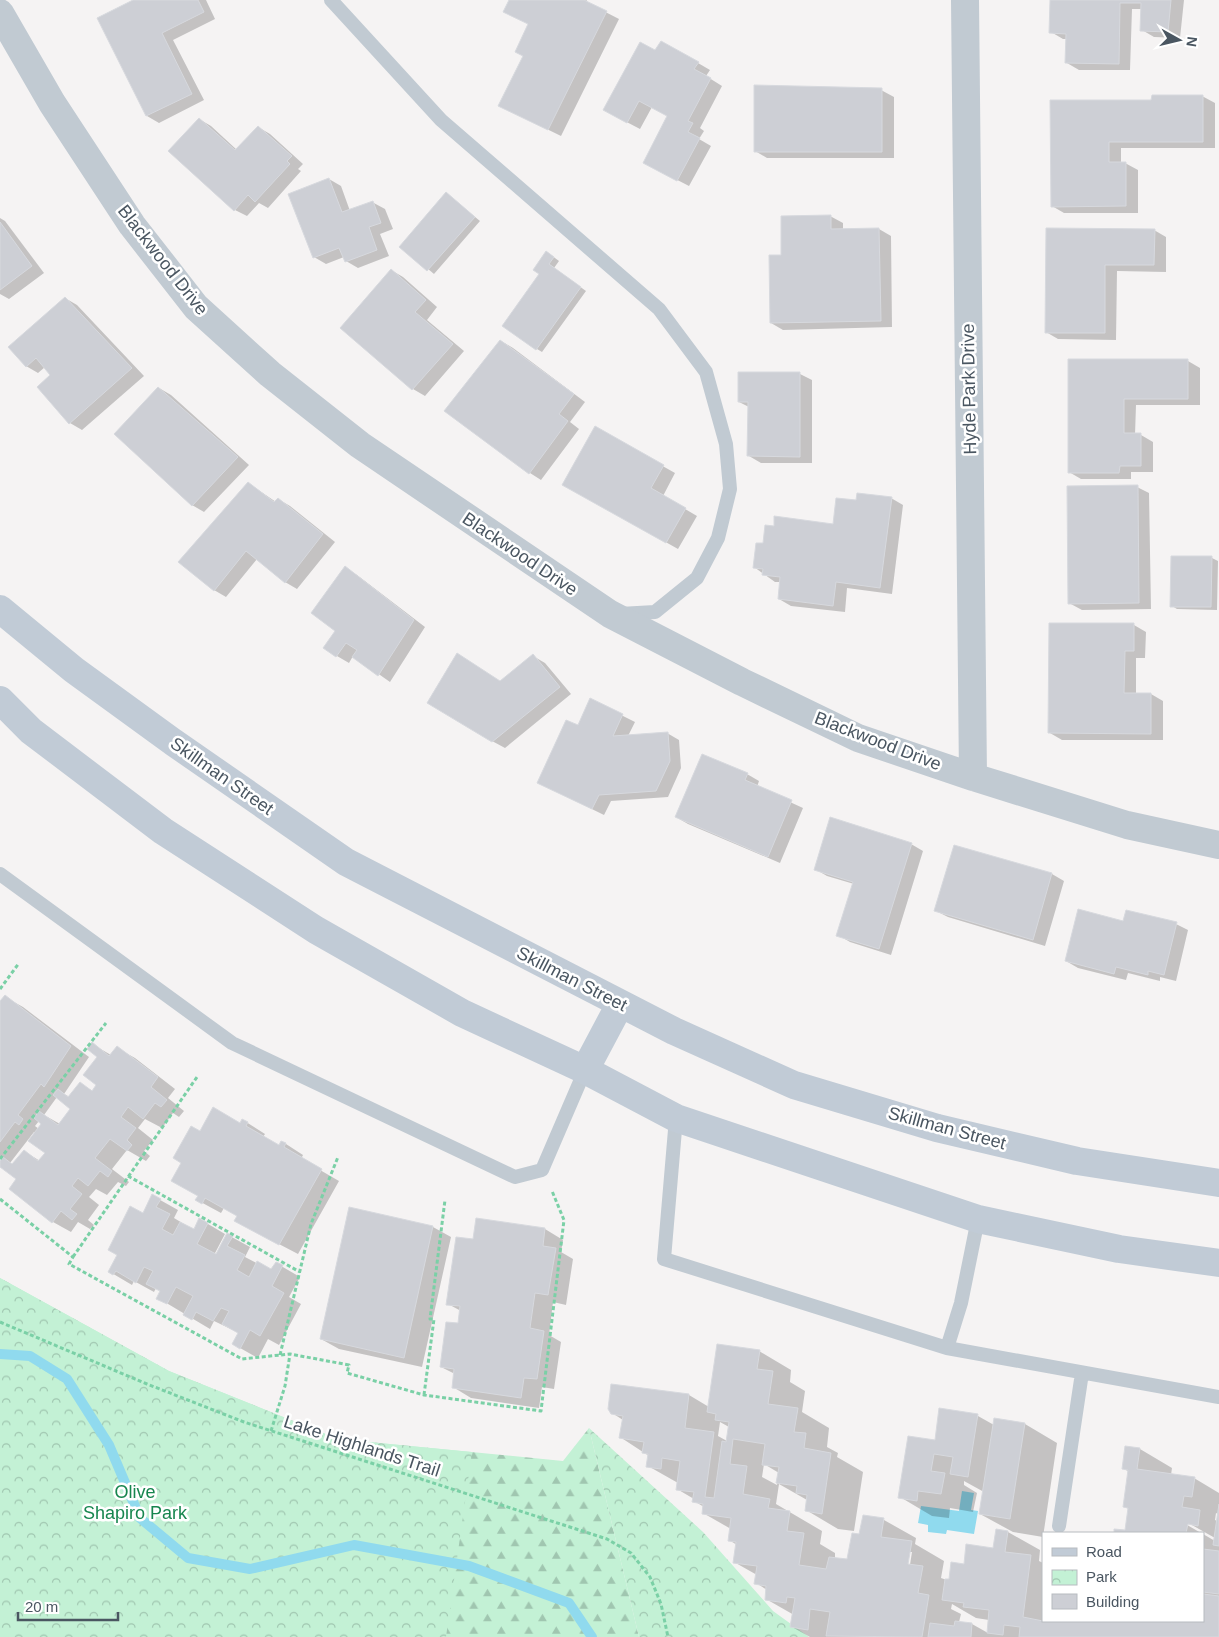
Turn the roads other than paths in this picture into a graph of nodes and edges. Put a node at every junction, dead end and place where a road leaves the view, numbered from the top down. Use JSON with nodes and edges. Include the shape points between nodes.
{"nodes":[{"id":1,"x":331,"y":0,"type":"edge"},
{"id":2,"x":965,"y":0,"type":"edge"},
{"id":3,"x":0,"y":13,"type":"edge"},
{"id":4,"x":0,"y":609,"type":"edge"},
{"id":5,"x":610,"y":614,"type":"junction"},
{"id":6,"x":0,"y":700,"type":"edge"},
{"id":7,"x":973,"y":777,"type":"junction"},
{"id":8,"x":1219,"y":845,"type":"edge"},
{"id":9,"x":0,"y":874,"type":"edge"},
{"id":10,"x":620,"y":1004,"type":"junction"},
{"id":11,"x":585,"y":1070,"type":"junction"},
{"id":12,"x":676,"y":1118,"type":"junction"},
{"id":13,"x":1219,"y":1183,"type":"edge"},
{"id":14,"x":978,"y":1219,"type":"junction"},
{"id":15,"x":1219,"y":1263,"type":"edge"},
{"id":16,"x":947,"y":1348,"type":"junction"},
{"id":17,"x":1082,"y":1372,"type":"junction"},
{"id":18,"x":1219,"y":1397,"type":"edge"},
{"id":19,"x":1059,"y":1526,"type":"dead end"}],
"edges":[{"from":1,"to":5,"type":"lane","via":[[441,120],[659,309],[706,372],[726,444],[730,489],[718,538],[697,578],[655,612]]},
{"from":2,"to":7,"type":"street","name":"Hyde Park Drive"},
{"from":3,"to":5,"type":"street","name":"Blackwood Drive","via":[[52,103],[132,225],[196,307],[270,374],[360,445]]},
{"from":4,"to":10,"type":"main road","name":"Skillman Street","via":[[74,670],[346,862]]},
{"from":5,"to":7,"type":"street","name":"Blackwood Drive","via":[[858,738]]},
{"from":6,"to":11,"type":"main road","via":[[31,731],[163,831],[316,930],[462,1013]]},
{"from":7,"to":8,"type":"street","name":"Blackwood Drive","via":[[1127,825]]},
{"from":9,"to":11,"type":"lane","via":[[232,1043],[515,1177],[542,1170]]},
{"from":10,"to":11,"type":"main road"},
{"from":10,"to":13,"type":"main road","name":"Skillman Street","via":[[794,1085],[937,1128],[1068,1158]]},
{"from":11,"to":12,"type":"main road"},
{"from":12,"to":14,"type":"main road"},
{"from":12,"to":16,"type":"lane","via":[[664,1259]]},
{"from":14,"to":15,"type":"main road","via":[[1119,1248]]},
{"from":14,"to":16,"type":"lane","via":[[961,1303]]},
{"from":16,"to":17,"type":"lane"},
{"from":17,"to":18,"type":"lane"},
{"from":17,"to":19,"type":"lane"}]}
